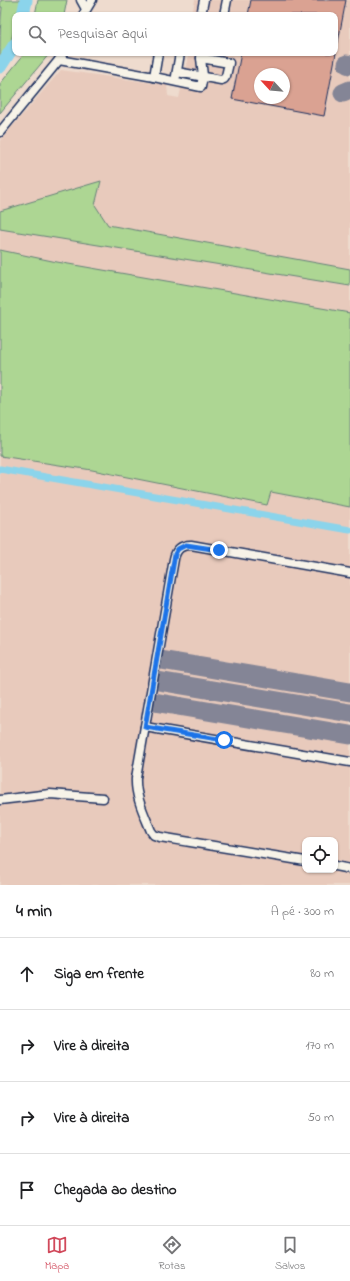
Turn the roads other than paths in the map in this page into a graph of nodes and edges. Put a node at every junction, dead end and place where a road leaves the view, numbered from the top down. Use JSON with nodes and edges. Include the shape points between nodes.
{"nodes":[{"id":1,"x":81,"y":0,"type":"edge"},
{"id":2,"x":92,"y":0,"type":"edge"},
{"id":3,"x":204,"y":0,"type":"edge"},
{"id":4,"x":227,"y":0,"type":"edge"},
{"id":5,"x":85,"y":12,"type":"edge"},
{"id":6,"x":202,"y":12,"type":"edge"},
{"id":7,"x":225,"y":12,"type":"edge"},
{"id":8,"x":158,"y":56,"type":"edge"},
{"id":9,"x":180,"y":56,"type":"edge"},
{"id":10,"x":201,"y":56,"type":"edge"},
{"id":11,"x":204,"y":56,"type":"edge"},
{"id":12,"x":61,"y":57,"type":"edge"},
{"id":13,"x":177,"y":72,"type":"junction"},
{"id":14,"x":203,"y":76,"type":"junction"},
{"id":15,"x":154,"y":77,"type":"junction"},
{"id":16,"x":176,"y":81,"type":"junction"},
{"id":17,"x":0,"y":132,"type":"edge"},
{"id":18,"x":350,"y":573,"type":"edge"},
{"id":19,"x":145,"y":727,"type":"junction"},
{"id":20,"x":350,"y":762,"type":"edge"},
{"id":21,"x":103,"y":798,"type":"dead end"},
{"id":22,"x":0,"y":800,"type":"edge"},
{"id":23,"x":302,"y":861,"type":"edge"},
{"id":24,"x":338,"y":867,"type":"edge"},
{"id":25,"x":350,"y":869,"type":"edge"}],
"edges":[{"from":1,"to":5,"type":"street"},
{"from":2,"to":5,"type":"street"},
{"from":3,"to":6,"type":"street"},
{"from":4,"to":7,"type":"street"},
{"from":8,"to":15,"type":"street"},
{"from":9,"to":13,"type":"street"},
{"from":10,"to":14,"type":"street"},
{"from":11,"to":14,"type":"street","via":[[229,63],[224,79]]},
{"from":12,"to":15,"type":"street"},
{"from":12,"to":17,"type":"street"},
{"from":13,"to":14,"type":"street"},
{"from":13,"to":16,"type":"street"},
{"from":14,"to":16,"type":"street","via":[[201,87]]},
{"from":15,"to":16,"type":"street"},
{"from":18,"to":19,"type":"street","via":[[191,545],[182,546],[175,554]]},
{"from":19,"to":20,"type":"street"},
{"from":19,"to":23,"type":"street","via":[[136,786],[154,835]]},
{"from":21,"to":22,"type":"street","via":[[50,794]]},
{"from":24,"to":25,"type":"street"}]}
